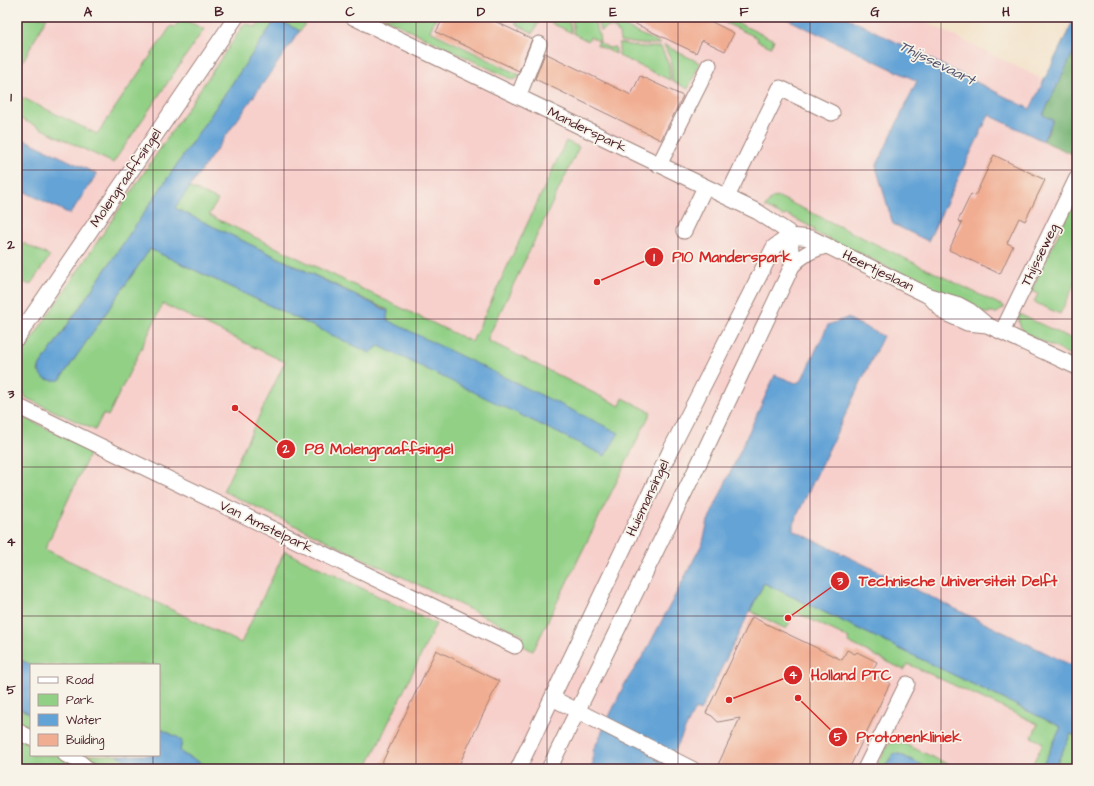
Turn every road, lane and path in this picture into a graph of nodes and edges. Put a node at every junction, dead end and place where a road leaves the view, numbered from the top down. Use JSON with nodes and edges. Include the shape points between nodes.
{"nodes":[{"id":1,"x":236,"y":17,"type":"edge"},
{"id":2,"x":353,"y":17,"type":"edge"},
{"id":3,"x":539,"y":44,"type":"dead end"},
{"id":4,"x":709,"y":65,"type":"dead end"},
{"id":5,"x":518,"y":97,"type":"junction"},
{"id":6,"x":832,"y":113,"type":"dead end"},
{"id":7,"x":659,"y":165,"type":"junction"},
{"id":8,"x":1077,"y":178,"type":"edge"},
{"id":9,"x":705,"y":187,"type":"junction"},
{"id":10,"x":728,"y":197,"type":"junction"},
{"id":11,"x":684,"y":231,"type":"dead end"},
{"id":12,"x":790,"y":236,"type":"junction"},
{"id":13,"x":826,"y":246,"type":"junction"},
{"id":14,"x":792,"y":266,"type":"junction"},
{"id":15,"x":1002,"y":332,"type":"junction"},
{"id":16,"x":17,"y":337,"type":"edge"},
{"id":17,"x":1077,"y":367,"type":"edge"},
{"id":18,"x":17,"y":406,"type":"edge"},
{"id":19,"x":515,"y":646,"type":"dead end"},
{"id":20,"x":907,"y":684,"type":"dead end"},
{"id":21,"x":552,"y":698,"type":"junction"},
{"id":22,"x":577,"y":711,"type":"junction"},
{"id":23,"x":17,"y":731,"type":"edge"},
{"id":24,"x":30,"y":738,"type":"edge"},
{"id":25,"x":68,"y":756,"type":"edge"},
{"id":26,"x":687,"y":766,"type":"edge"},
{"id":27,"x":88,"y":769,"type":"edge"},
{"id":28,"x":518,"y":769,"type":"edge"},
{"id":29,"x":549,"y":769,"type":"edge"},
{"id":30,"x":865,"y":769,"type":"edge"}],
"edges":[{"from":1,"to":16,"type":"street","name":"Molengraaffsingel"},
{"from":2,"to":5,"type":"street","name":"Manderspark"},
{"from":3,"to":5,"type":"street"},
{"from":4,"to":7,"type":"street"},
{"from":5,"to":7,"type":"street","name":"Manderspark"},
{"from":6,"to":10,"type":"street","via":[[780,88]]},
{"from":7,"to":9,"type":"street","name":"Manderspark"},
{"from":8,"to":15,"type":"street","name":"Thijsseweg"},
{"from":9,"to":10,"type":"street","name":"Manderspark"},
{"from":9,"to":11,"type":"street"},
{"from":10,"to":12,"type":"street","name":"Manderspark","via":[[784,228]]},
{"from":12,"to":13,"type":"street","name":"Heertjeslaan","via":[[811,238]]},
{"from":12,"to":14,"type":"street"},
{"from":12,"to":21,"type":"street","name":"Huismansingel","via":[[779,242],[769,254],[672,447]]},
{"from":13,"to":14,"type":"street","name":"Heertjeslaan","via":[[813,249]]},
{"from":13,"to":15,"type":"street","name":"Heertjeslaan","via":[[929,296],[951,301]]},
{"from":14,"to":22,"type":"street","name":"Huismansingel"},
{"from":15,"to":17,"type":"street","name":"Heertjeslaan"},
{"from":18,"to":19,"type":"street","name":"Van Amstelpark"},
{"from":20,"to":30,"type":"street"},
{"from":21,"to":22,"type":"street"},
{"from":21,"to":28,"type":"street","name":"Huismansingel"},
{"from":22,"to":26,"type":"street"},
{"from":22,"to":29,"type":"street","name":"Huismansingel"},
{"from":23,"to":24,"type":"street"},
{"from":25,"to":27,"type":"street"}]}
